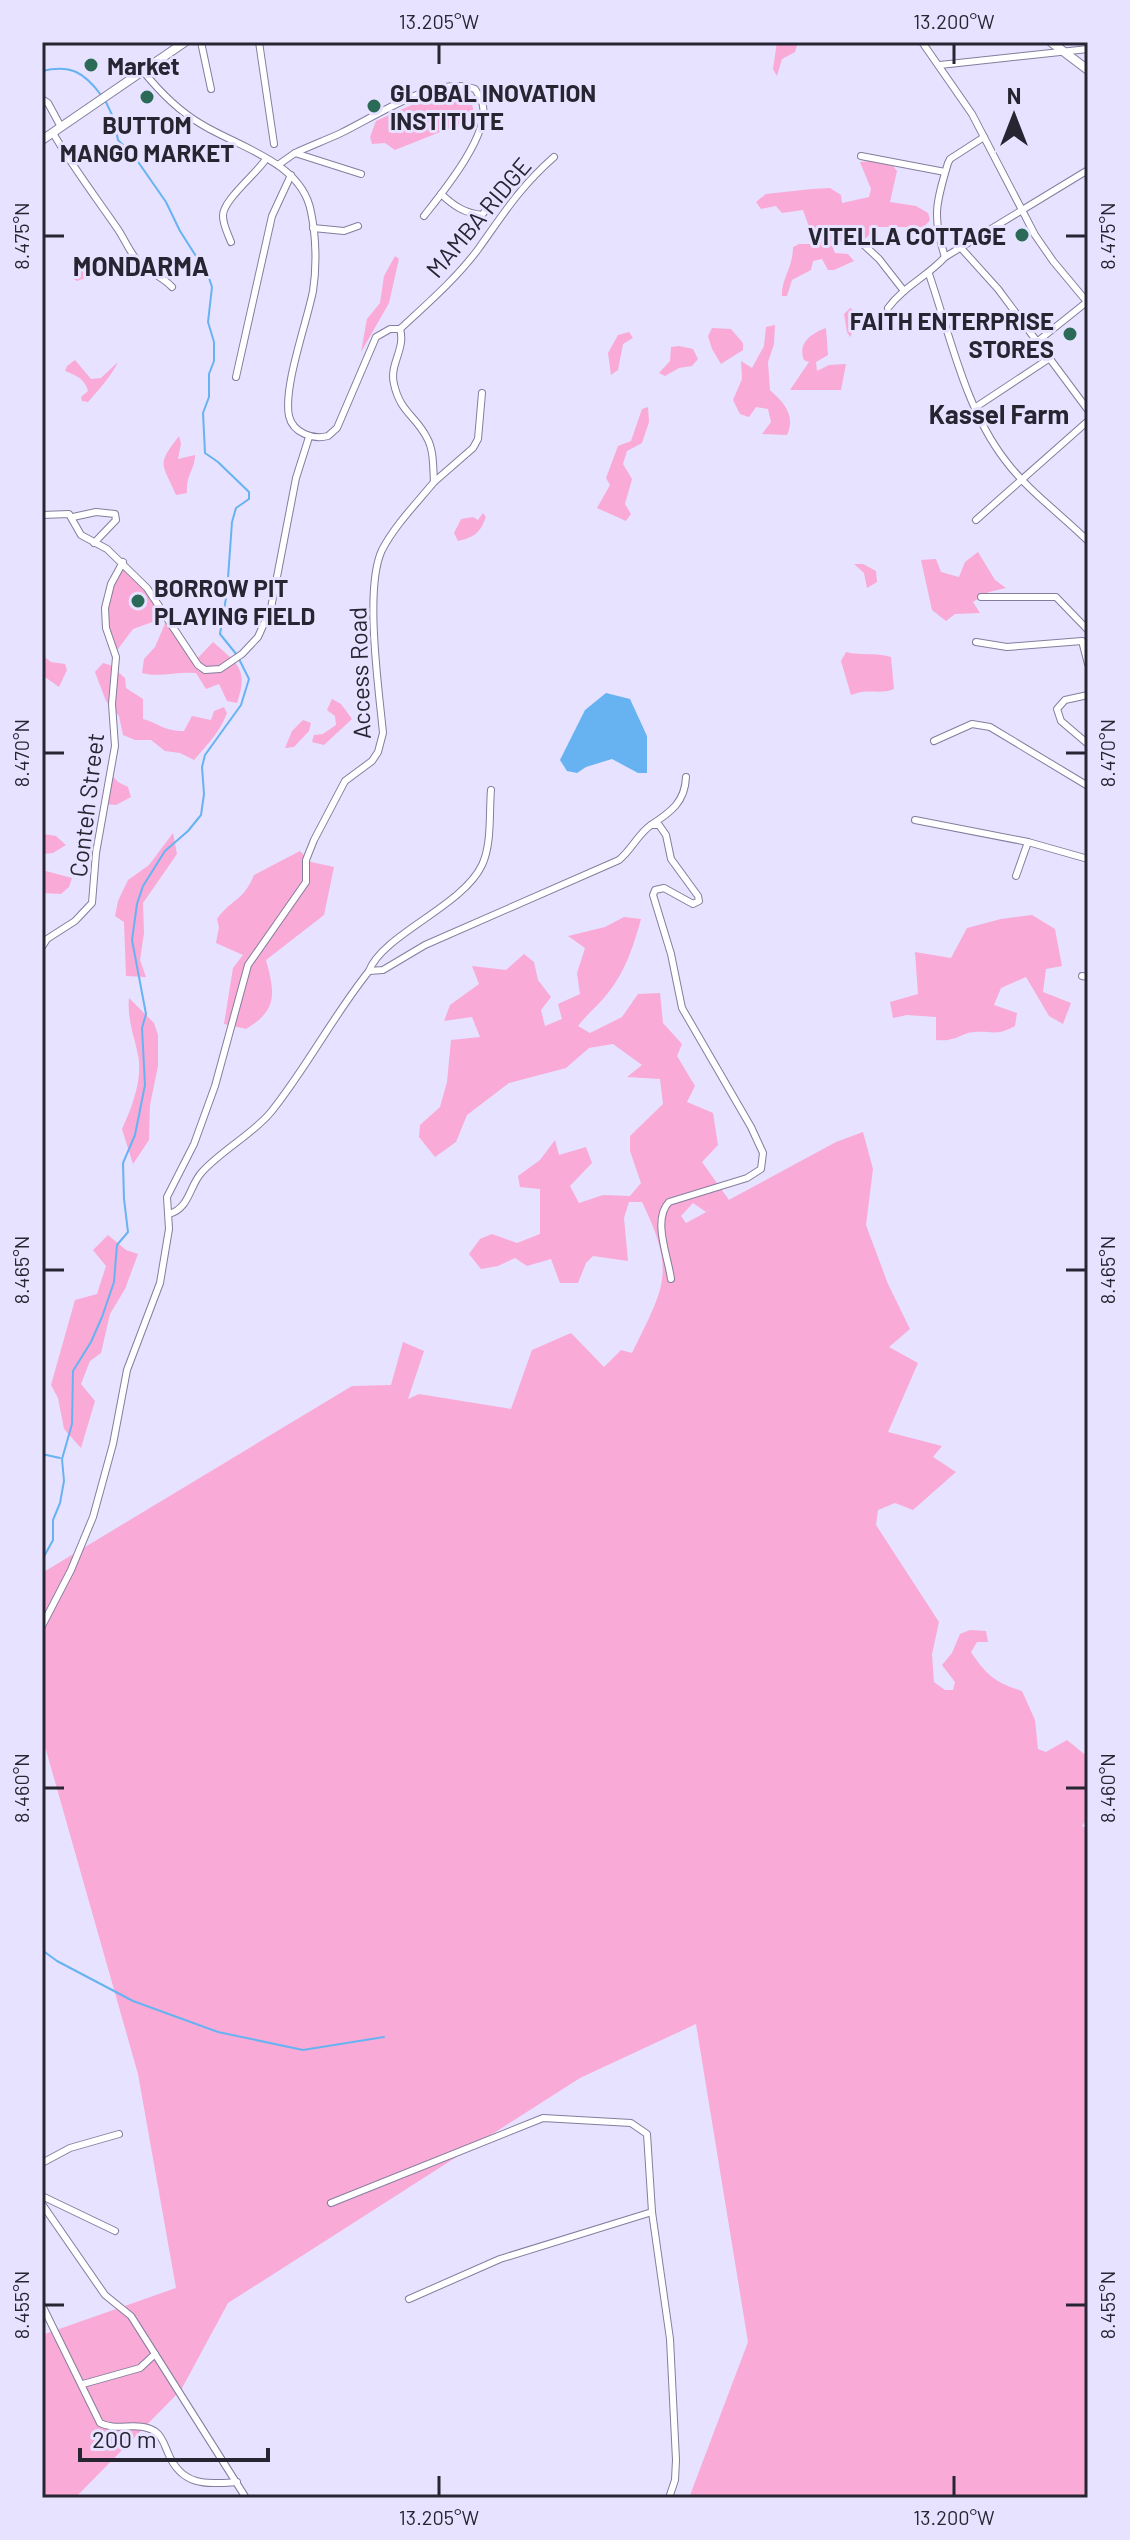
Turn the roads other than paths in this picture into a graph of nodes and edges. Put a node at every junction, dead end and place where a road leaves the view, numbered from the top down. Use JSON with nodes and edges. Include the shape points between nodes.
{"nodes":[{"id":1,"x":185,"y":42,"type":"edge"},
{"id":2,"x":201,"y":42,"type":"edge"},
{"id":3,"x":259,"y":42,"type":"edge"},
{"id":4,"x":922,"y":42,"type":"edge"},
{"id":5,"x":1051,"y":42,"type":"edge"},
{"id":6,"x":1088,"y":49,"type":"edge"},
{"id":7,"x":1064,"y":52,"type":"junction"},
{"id":8,"x":940,"y":65,"type":"junction"},
{"id":9,"x":1088,"y":70,"type":"edge"},
{"id":10,"x":143,"y":71,"type":"junction"},
{"id":11,"x":211,"y":89,"type":"dead end"},
{"id":12,"x":42,"y":99,"type":"edge"},
{"id":13,"x":61,"y":127,"type":"junction"},
{"id":14,"x":53,"y":133,"type":"junction"},
{"id":15,"x":984,"y":137,"type":"junction"},
{"id":16,"x":42,"y":140,"type":"edge"},
{"id":17,"x":274,"y":144,"type":"dead end"},
{"id":18,"x":295,"y":153,"type":"junction"},
{"id":19,"x":861,"y":156,"type":"dead end"},
{"id":20,"x":554,"y":157,"type":"dead end"},
{"id":21,"x":266,"y":159,"type":"junction"},
{"id":22,"x":278,"y":165,"type":"junction"},
{"id":23,"x":1088,"y":170,"type":"edge"},
{"id":24,"x":945,"y":172,"type":"junction"},
{"id":25,"x":361,"y":174,"type":"dead end"},
{"id":26,"x":291,"y":175,"type":"junction"},
{"id":27,"x":441,"y":194,"type":"junction"},
{"id":28,"x":496,"y":197,"type":"dead end"},
{"id":29,"x":1021,"y":210,"type":"junction"},
{"id":30,"x":424,"y":216,"type":"dead end"},
{"id":31,"x":358,"y":226,"type":"dead end"},
{"id":32,"x":313,"y":228,"type":"junction"},
{"id":33,"x":231,"y":242,"type":"dead end"},
{"id":34,"x":864,"y":245,"type":"dead end"},
{"id":35,"x":961,"y":248,"type":"junction"},
{"id":36,"x":945,"y":257,"type":"junction"},
{"id":37,"x":929,"y":274,"type":"junction"},
{"id":38,"x":172,"y":287,"type":"dead end"},
{"id":39,"x":904,"y":291,"type":"junction"},
{"id":40,"x":1088,"y":302,"type":"edge"},
{"id":41,"x":888,"y":308,"type":"dead end"},
{"id":42,"x":400,"y":329,"type":"junction"},
{"id":43,"x":1038,"y":341,"type":"junction"},
{"id":44,"x":1050,"y":358,"type":"junction"},
{"id":45,"x":236,"y":377,"type":"dead end"},
{"id":46,"x":482,"y":393,"type":"dead end"},
{"id":47,"x":976,"y":407,"type":"junction"},
{"id":48,"x":1088,"y":410,"type":"edge"},
{"id":49,"x":1088,"y":421,"type":"edge"},
{"id":50,"x":309,"y":437,"type":"junction"},
{"id":51,"x":1022,"y":480,"type":"junction"},
{"id":52,"x":434,"y":482,"type":"junction"},
{"id":53,"x":42,"y":515,"type":"edge"},
{"id":54,"x":73,"y":517,"type":"junction"},
{"id":55,"x":976,"y":520,"type":"dead end"},
{"id":56,"x":1088,"y":541,"type":"edge"},
{"id":57,"x":94,"y":543,"type":"junction"},
{"id":58,"x":123,"y":562,"type":"junction"},
{"id":59,"x":981,"y":597,"type":"dead end"},
{"id":60,"x":1088,"y":632,"type":"edge"},
{"id":61,"x":1082,"y":641,"type":"junction"},
{"id":62,"x":976,"y":642,"type":"dead end"},
{"id":63,"x":1088,"y":664,"type":"edge"},
{"id":64,"x":1088,"y":695,"type":"edge"},
{"id":65,"x":934,"y":741,"type":"dead end"},
{"id":66,"x":1088,"y":744,"type":"edge"},
{"id":67,"x":686,"y":777,"type":"dead end"},
{"id":68,"x":1088,"y":786,"type":"edge"},
{"id":69,"x":491,"y":790,"type":"dead end"},
{"id":70,"x":915,"y":820,"type":"dead end"},
{"id":71,"x":651,"y":825,"type":"junction"},
{"id":72,"x":1028,"y":842,"type":"junction"},
{"id":73,"x":1088,"y":859,"type":"edge"},
{"id":74,"x":1016,"y":876,"type":"dead end"},
{"id":75,"x":42,"y":947,"type":"edge"},
{"id":76,"x":369,"y":971,"type":"junction"},
{"id":77,"x":169,"y":1214,"type":"junction"},
{"id":78,"x":671,"y":1279,"type":"dead end"},
{"id":79,"x":42,"y":1626,"type":"edge"},
{"id":80,"x":119,"y":2134,"type":"dead end"},
{"id":81,"x":42,"y":2163,"type":"edge"},
{"id":82,"x":42,"y":2196,"type":"edge"},
{"id":83,"x":331,"y":2203,"type":"dead end"},
{"id":84,"x":42,"y":2204,"type":"edge"},
{"id":85,"x":652,"y":2212,"type":"junction"},
{"id":86,"x":115,"y":2231,"type":"dead end"},
{"id":87,"x":409,"y":2299,"type":"dead end"},
{"id":88,"x":42,"y":2305,"type":"edge"},
{"id":89,"x":155,"y":2354,"type":"junction"},
{"id":90,"x":83,"y":2384,"type":"junction"},
{"id":91,"x":237,"y":2482,"type":"junction"},
{"id":92,"x":246,"y":2498,"type":"edge"},
{"id":93,"x":669,"y":2498,"type":"edge"}],
"edges":[{"from":1,"to":10,"type":"main road"},
{"from":2,"to":11,"type":"street"},
{"from":3,"to":17,"type":"street"},
{"from":4,"to":8,"type":"street"},
{"from":5,"to":7,"type":"main road"},
{"from":6,"to":7,"type":"street"},
{"from":7,"to":8,"type":"street"},
{"from":7,"to":9,"type":"main road"},
{"from":8,"to":15,"type":"street"},
{"from":10,"to":13,"type":"main road"},
{"from":10,"to":21,"type":"street","via":[[184,112]]},
{"from":12,"to":13,"type":"street"},
{"from":13,"to":14,"type":"main road"},
{"from":14,"to":16,"type":"main road"},
{"from":14,"to":38,"type":"street","via":[[134,256]]},
{"from":15,"to":24,"type":"street","via":[[950,159]]},
{"from":15,"to":29,"type":"street"},
{"from":18,"to":22,"type":"street","name":"MAMBA RIDGE"},
{"from":18,"to":25,"type":"street"},
{"from":18,"to":27,"type":"street","name":"MAMBA RIDGE","via":[[426,92],[468,86],[483,106],[482,125]]},
{"from":19,"to":24,"type":"street"},
{"from":20,"to":42,"type":"street","name":"MAMBA RIDGE","via":[[517,193],[479,248]]},
{"from":21,"to":22,"type":"street"},
{"from":21,"to":33,"type":"street","via":[[222,212]]},
{"from":22,"to":26,"type":"street"},
{"from":23,"to":29,"type":"street"},
{"from":24,"to":36,"type":"street","via":[[936,219]]},
{"from":26,"to":32,"type":"street","via":[[304,191]]},
{"from":26,"to":45,"type":"street","via":[[272,216]]},
{"from":27,"to":28,"type":"street","via":[[462,211],[482,215]]},
{"from":27,"to":30,"type":"street","name":"MAMBA RIDGE"},
{"from":29,"to":35,"type":"street"},
{"from":29,"to":40,"type":"street","via":[[1044,249]]},
{"from":31,"to":32,"type":"street","via":[[344,231]]},
{"from":32,"to":50,"type":"street","via":[[313,289],[289,393],[292,423]]},
{"from":34,"to":39,"type":"street"},
{"from":35,"to":36,"type":"street"},
{"from":35,"to":43,"type":"street"},
{"from":36,"to":37,"type":"street"},
{"from":37,"to":39,"type":"street"},
{"from":37,"to":47,"type":"street"},
{"from":39,"to":41,"type":"street"},
{"from":40,"to":43,"type":"street"},
{"from":42,"to":50,"type":"street","via":[[376,337],[337,428],[328,436]]},
{"from":42,"to":52,"type":"street","via":[[393,383],[402,407],[430,442]]},
{"from":43,"to":44,"type":"street"},
{"from":44,"to":47,"type":"street"},
{"from":44,"to":48,"type":"street"},
{"from":46,"to":52,"type":"street","name":"Access Road","via":[[478,439]]},
{"from":47,"to":51,"type":"street","via":[[993,443]]},
{"from":49,"to":51,"type":"street"},
{"from":50,"to":58,"type":"street","via":[[271,608],[258,637],[232,661],[212,670],[198,665],[147,588]]},
{"from":51,"to":55,"type":"street"},
{"from":51,"to":56,"type":"street"},
{"from":52,"to":77,"type":"street","name":"Access Road","via":[[380,555],[374,619],[383,733],[378,752],[345,781],[306,860],[306,882],[248,965],[215,1086],[165,1203]]},
{"from":53,"to":54,"type":"street"},
{"from":54,"to":57,"type":"street","via":[[81,535]]},
{"from":54,"to":57,"type":"street","via":[[115,514],[116,520]]},
{"from":57,"to":58,"type":"street"},
{"from":58,"to":75,"type":"street","name":"Conteh Street","via":[[105,608],[116,657],[115,746],[92,903]]},
{"from":59,"to":60,"type":"street","via":[[1056,597]]},
{"from":60,"to":61,"type":"street"},
{"from":61,"to":62,"type":"street","via":[[1021,647]]},
{"from":61,"to":63,"type":"street"},
{"from":64,"to":66,"type":"street","via":[[1065,700],[1057,709],[1061,721]]},
{"from":65,"to":68,"type":"street","via":[[972,724],[990,727]]},
{"from":67,"to":71,"type":"street","via":[[679,803]]},
{"from":69,"to":76,"type":"street","via":[[481,869],[377,955]]},
{"from":70,"to":72,"type":"street"},
{"from":71,"to":76,"type":"street","via":[[619,860],[425,945],[383,970]]},
{"from":71,"to":78,"type":"street","via":[[664,829],[671,859],[699,901],[693,904],[664,888],[653,895],[682,1008],[763,1153],[761,1169],[747,1178],[669,1202],[662,1209]]},
{"from":72,"to":73,"type":"street"},
{"from":72,"to":74,"type":"street"},
{"from":76,"to":77,"type":"street","via":[[269,1114],[215,1159],[180,1209]]},
{"from":77,"to":79,"type":"street","name":"Access Road","via":[[160,1283],[127,1370],[93,1517]]},
{"from":80,"to":81,"type":"street","via":[[70,2148]]},
{"from":82,"to":86,"type":"street"},
{"from":83,"to":85,"type":"street","via":[[543,2118],[631,2123],[647,2134]]},
{"from":84,"to":89,"type":"street","via":[[105,2295],[131,2316]]},
{"from":85,"to":87,"type":"street","via":[[500,2259]]},
{"from":85,"to":93,"type":"street","via":[[670,2339],[676,2460]]},
{"from":88,"to":90,"type":"street"},
{"from":89,"to":90,"type":"street","via":[[140,2368]]},
{"from":89,"to":91,"type":"street"},
{"from":90,"to":91,"type":"street","via":[[104,2426],[146,2427],[158,2433],[174,2467],[195,2482]]},
{"from":91,"to":92,"type":"street"}]}
